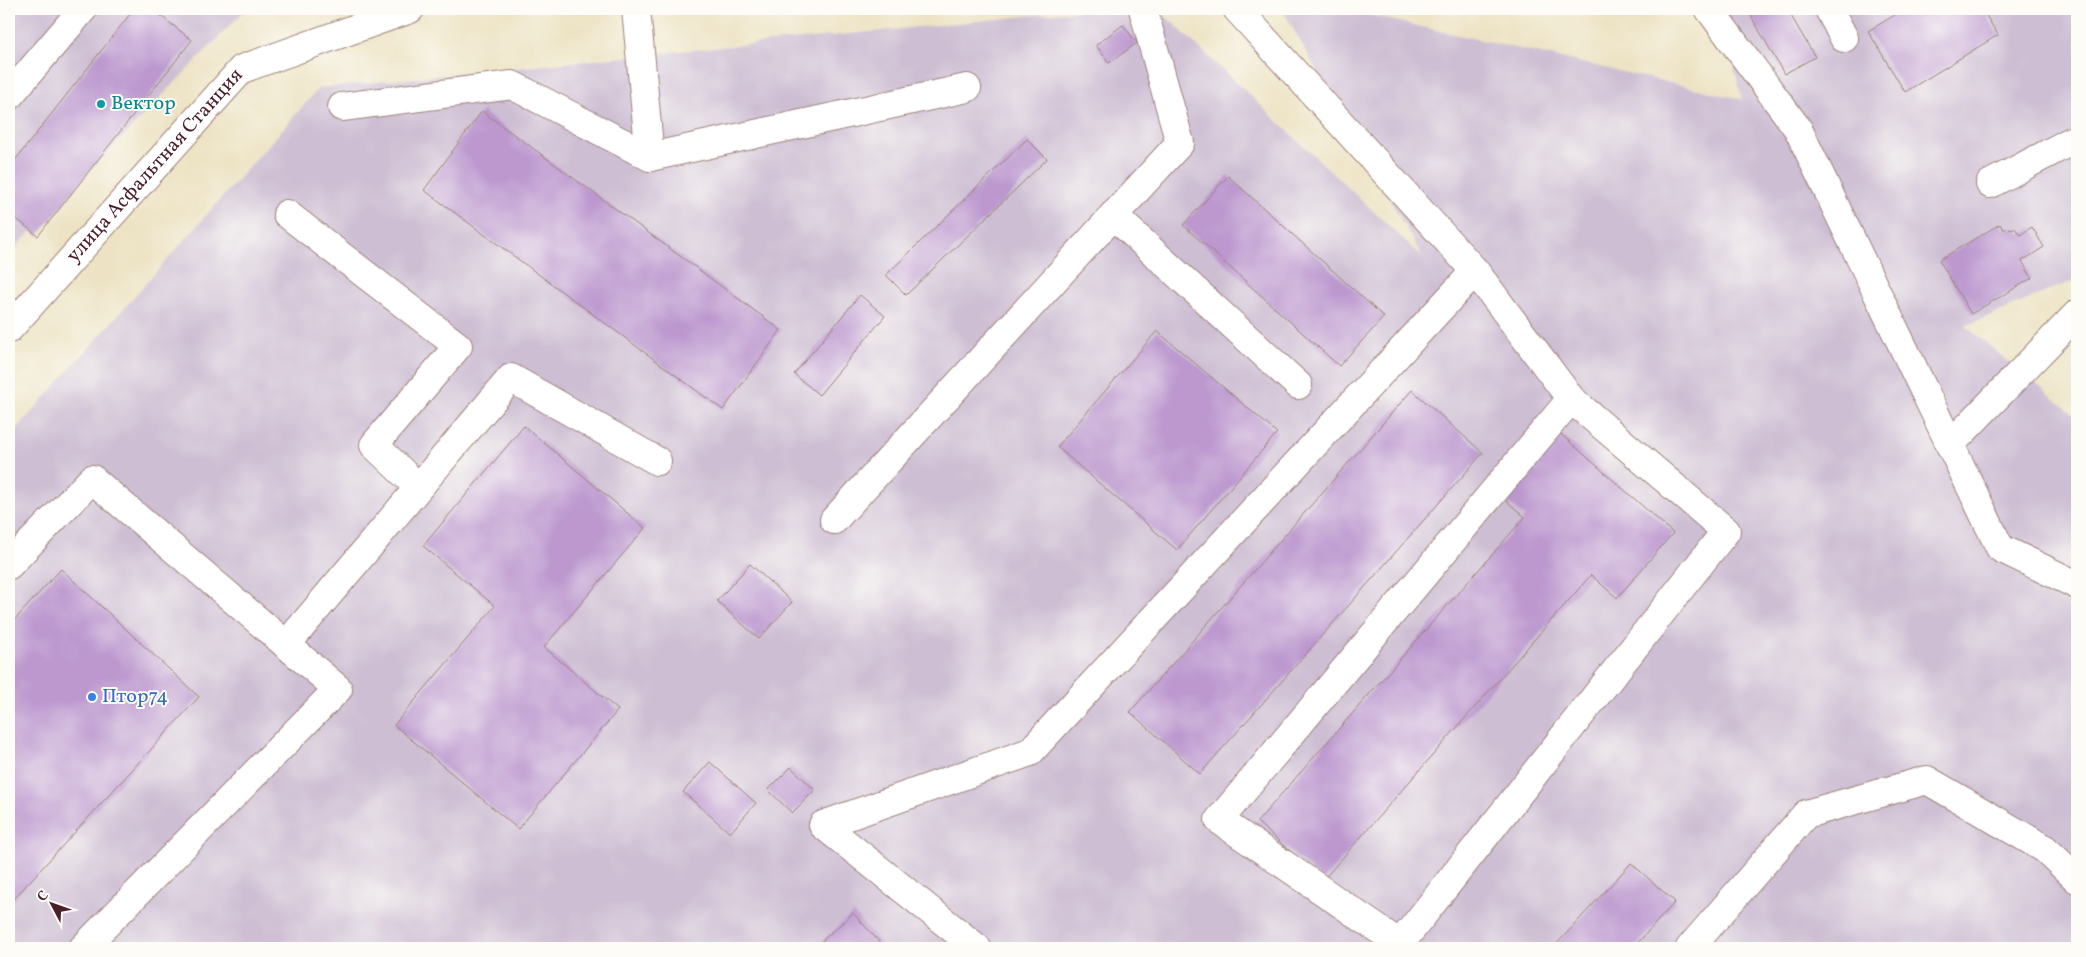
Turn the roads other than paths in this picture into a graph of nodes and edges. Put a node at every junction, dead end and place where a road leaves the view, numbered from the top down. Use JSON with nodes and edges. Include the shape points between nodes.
{"nodes":[{"id":1,"x":82,"y":9,"type":"edge"},
{"id":2,"x":410,"y":9,"type":"edge"},
{"id":3,"x":636,"y":9,"type":"edge"},
{"id":4,"x":1143,"y":9,"type":"edge"},
{"id":5,"x":1238,"y":9,"type":"edge"},
{"id":6,"x":1709,"y":9,"type":"edge"},
{"id":7,"x":1829,"y":9,"type":"edge"},
{"id":8,"x":1844,"y":38,"type":"dead end"},
{"id":9,"x":967,"y":88,"type":"dead end"},
{"id":10,"x":9,"y":96,"type":"edge"},
{"id":11,"x":342,"y":107,"type":"dead end"},
{"id":12,"x":2077,"y":138,"type":"edge"},
{"id":13,"x":650,"y":157,"type":"junction"},
{"id":14,"x":1990,"y":184,"type":"dead end"},
{"id":15,"x":287,"y":214,"type":"dead end"},
{"id":16,"x":1113,"y":215,"type":"junction"},
{"id":17,"x":1475,"y":271,"type":"junction"},
{"id":18,"x":2077,"y":314,"type":"edge"},
{"id":19,"x":9,"y":329,"type":"edge"},
{"id":20,"x":1298,"y":384,"type":"dead end"},
{"id":21,"x":1571,"y":399,"type":"junction"},
{"id":22,"x":1950,"y":445,"type":"junction"},
{"id":23,"x":657,"y":461,"type":"dead end"},
{"id":24,"x":418,"y":487,"type":"junction"},
{"id":25,"x":834,"y":520,"type":"dead end"},
{"id":26,"x":9,"y":565,"type":"edge"},
{"id":27,"x":2077,"y":585,"type":"edge"},
{"id":28,"x":286,"y":645,"type":"junction"},
{"id":29,"x":2077,"y":879,"type":"edge"},
{"id":30,"x":83,"y":948,"type":"edge"},
{"id":31,"x":976,"y":948,"type":"edge"},
{"id":32,"x":1690,"y":948,"type":"edge"}],
"edges":[{"from":1,"to":10,"type":"street"},
{"from":2,"to":19,"type":"street","name":"улица Асфальтная Станция","via":[[242,69]]},
{"from":3,"to":13,"type":"street"},
{"from":4,"to":16,"type":"street","via":[[1180,143]]},
{"from":5,"to":17,"type":"street"},
{"from":6,"to":22,"type":"street","via":[[1798,129]]},
{"from":7,"to":8,"type":"street"},
{"from":9,"to":13,"type":"street"},
{"from":11,"to":13,"type":"street","via":[[512,84]]},
{"from":12,"to":14,"type":"street"},
{"from":15,"to":24,"type":"street","via":[[458,346],[374,445]]},
{"from":16,"to":20,"type":"street"},
{"from":16,"to":25,"type":"street"},
{"from":17,"to":21,"type":"street"},
{"from":17,"to":31,"type":"street","via":[[1030,752],[823,825]]},
{"from":18,"to":22,"type":"street"},
{"from":21,"to":21,"type":"street","via":[[1726,531],[1400,944],[1219,820]]},
{"from":22,"to":27,"type":"street","via":[[2000,548]]},
{"from":23,"to":24,"type":"street","via":[[511,378]]},
{"from":24,"to":28,"type":"street"},
{"from":26,"to":28,"type":"street","via":[[92,479]]},
{"from":28,"to":30,"type":"street","via":[[338,689]]},
{"from":29,"to":32,"type":"street","via":[[2045,849],[1927,780],[1806,814]]}]}
